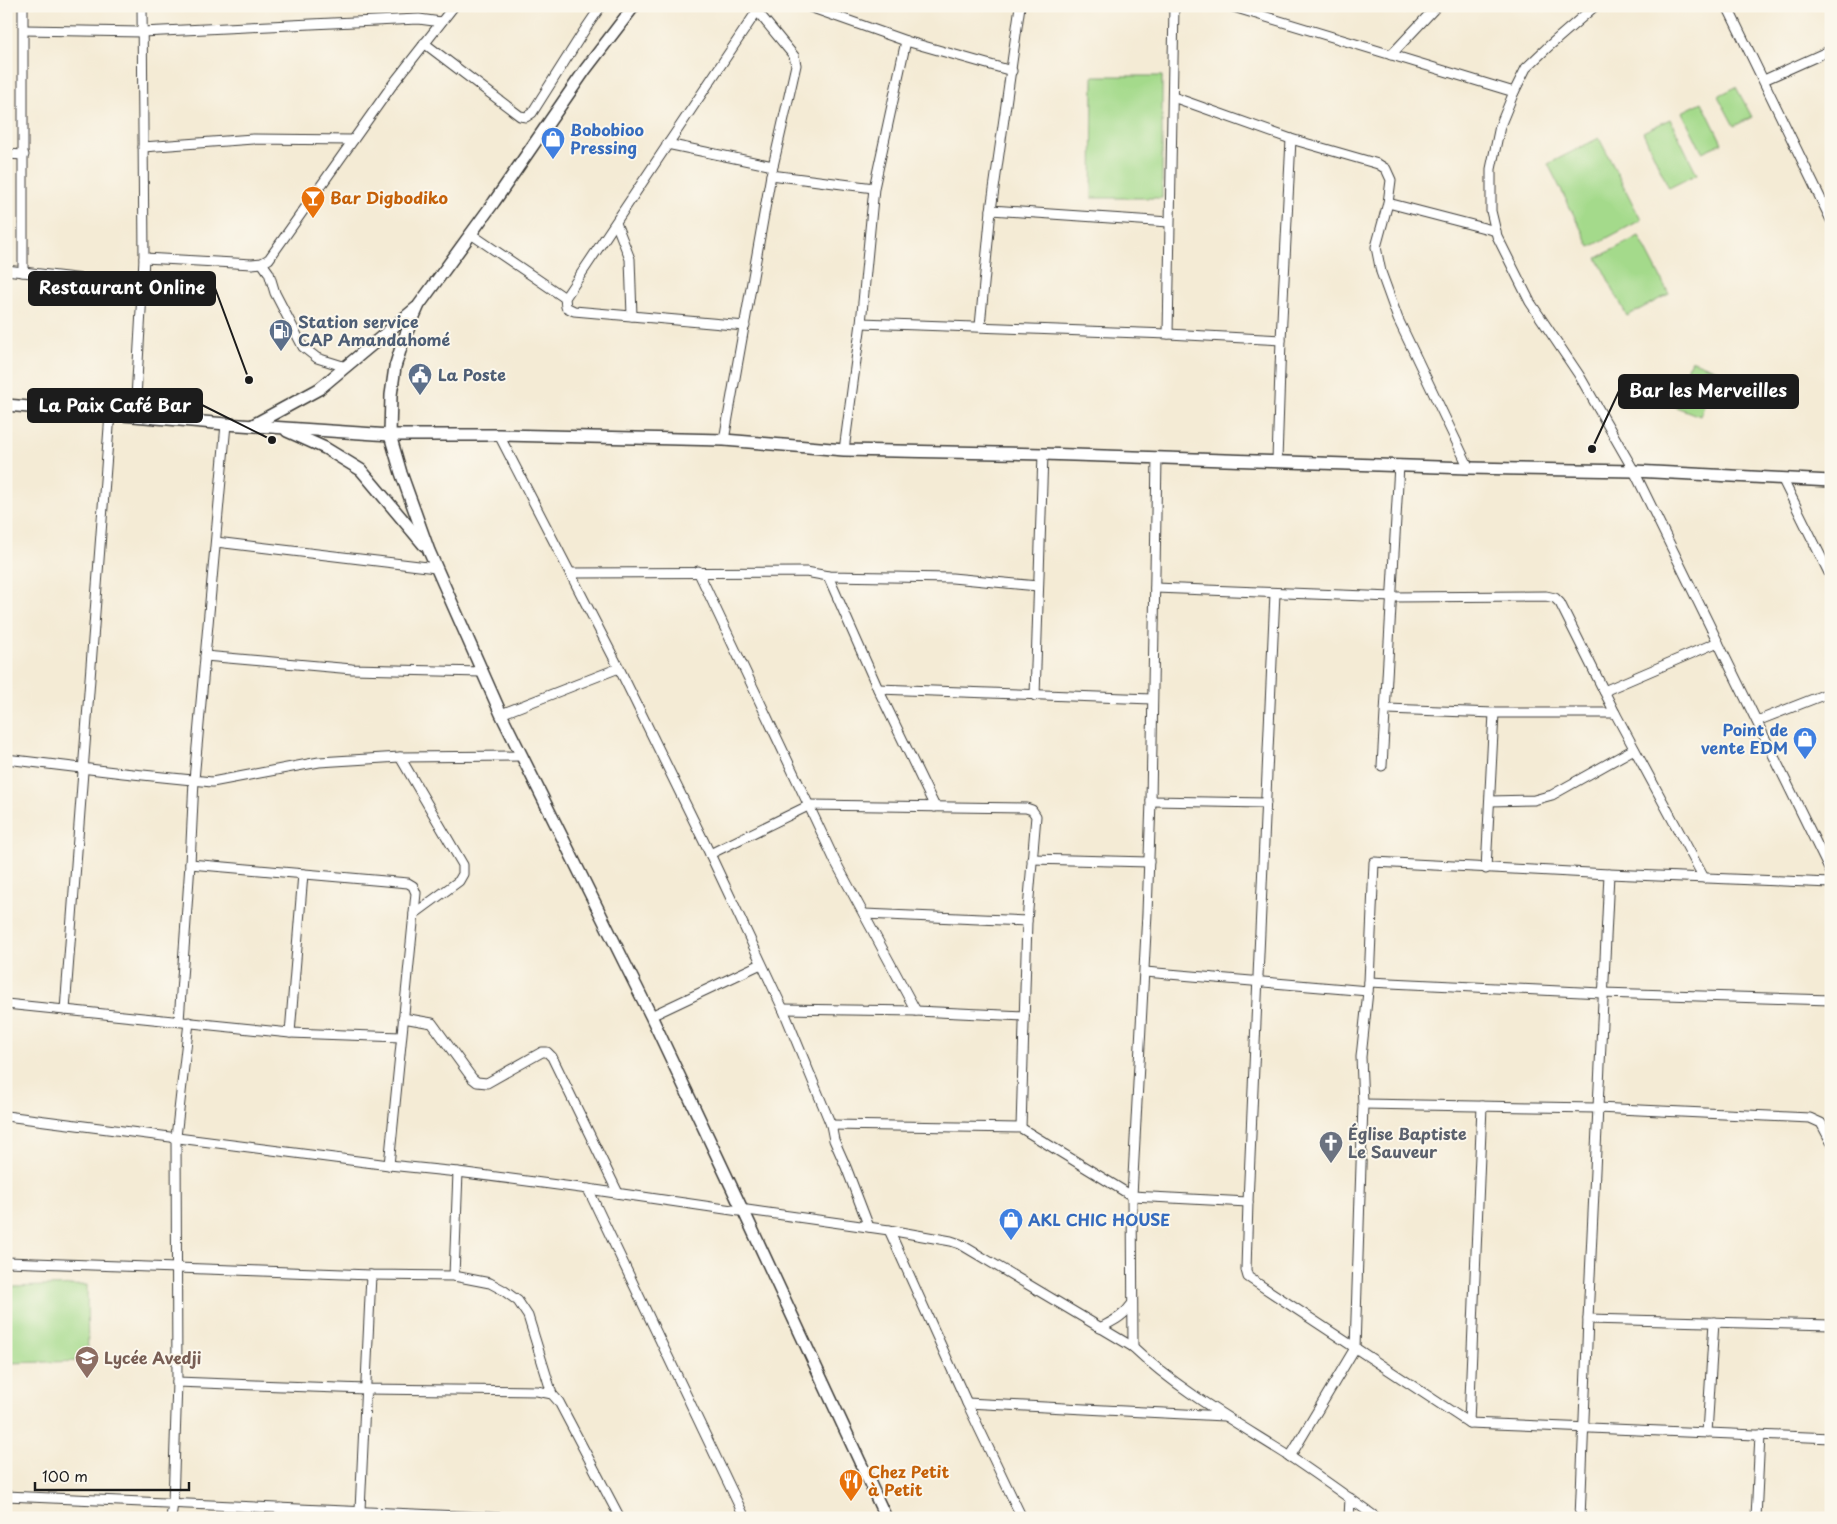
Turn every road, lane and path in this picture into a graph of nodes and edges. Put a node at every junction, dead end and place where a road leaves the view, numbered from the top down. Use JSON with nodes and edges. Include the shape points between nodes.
{"nodes":[{"id":1,"x":23,"y":6,"type":"edge"},
{"id":2,"x":142,"y":6,"type":"edge"},
{"id":3,"x":454,"y":6,"type":"edge"},
{"id":4,"x":601,"y":6,"type":"edge"},
{"id":5,"x":634,"y":6,"type":"edge"},
{"id":6,"x":806,"y":6,"type":"edge"},
{"id":7,"x":1020,"y":6,"type":"edge"},
{"id":8,"x":1174,"y":6,"type":"edge"},
{"id":9,"x":1230,"y":6,"type":"edge"},
{"id":10,"x":1437,"y":6,"type":"edge"},
{"id":11,"x":1595,"y":6,"type":"edge"},
{"id":12,"x":1727,"y":6,"type":"edge"},
{"id":13,"x":755,"y":9,"type":"edge"},
{"id":14,"x":1260,"y":10,"type":"edge"},
{"id":15,"x":441,"y":22,"type":"junction"},
{"id":16,"x":24,"y":30,"type":"junction"},
{"id":17,"x":142,"y":32,"type":"junction"},
{"id":18,"x":906,"y":41,"type":"junction"},
{"id":19,"x":424,"y":43,"type":"junction"},
{"id":20,"x":1831,"y":50,"type":"edge"},
{"id":21,"x":1391,"y":55,"type":"junction"},
{"id":22,"x":1012,"y":71,"type":"junction"},
{"id":23,"x":1764,"y":80,"type":"junction"},
{"id":24,"x":1514,"y":92,"type":"junction"},
{"id":25,"x":1173,"y":97,"type":"junction"},
{"id":26,"x":1291,"y":139,"type":"junction"},
{"id":27,"x":352,"y":140,"type":"junction"},
{"id":28,"x":667,"y":144,"type":"junction"},
{"id":29,"x":144,"y":147,"type":"junction"},
{"id":30,"x":6,"y":154,"type":"edge"},
{"id":31,"x":24,"y":155,"type":"junction"},
{"id":32,"x":772,"y":170,"type":"junction"},
{"id":33,"x":874,"y":188,"type":"junction"},
{"id":34,"x":1388,"y":203,"type":"junction"},
{"id":35,"x":991,"y":210,"type":"junction"},
{"id":36,"x":1831,"y":220,"type":"edge"},
{"id":37,"x":1169,"y":222,"type":"junction"},
{"id":38,"x":616,"y":223,"type":"junction"},
{"id":39,"x":1496,"y":231,"type":"junction"},
{"id":40,"x":470,"y":234,"type":"junction"},
{"id":41,"x":144,"y":258,"type":"junction"},
{"id":42,"x":262,"y":263,"type":"junction"},
{"id":43,"x":6,"y":270,"type":"edge"},
{"id":44,"x":23,"y":272,"type":"junction"},
{"id":45,"x":143,"y":286,"type":"junction"},
{"id":46,"x":565,"y":298,"type":"junction"},
{"id":47,"x":419,"y":305,"type":"junction"},
{"id":48,"x":632,"y":316,"type":"junction"},
{"id":49,"x":861,"y":323,"type":"junction"},
{"id":50,"x":744,"y":326,"type":"junction"},
{"id":51,"x":980,"y":326,"type":"junction"},
{"id":52,"x":1168,"y":334,"type":"junction"},
{"id":53,"x":1281,"y":340,"type":"junction"},
{"id":54,"x":346,"y":367,"type":"junction"},
{"id":55,"x":6,"y":405,"type":"edge"},
{"id":56,"x":110,"y":414,"type":"junction"},
{"id":57,"x":136,"y":416,"type":"junction"},
{"id":58,"x":226,"y":424,"type":"junction"},
{"id":59,"x":253,"y":426,"type":"junction"},
{"id":60,"x":278,"y":428,"type":"junction"},
{"id":61,"x":390,"y":435,"type":"junction"},
{"id":62,"x":500,"y":435,"type":"junction"},
{"id":63,"x":724,"y":440,"type":"junction"},
{"id":64,"x":844,"y":450,"type":"junction"},
{"id":65,"x":1042,"y":454,"type":"junction"},
{"id":66,"x":1157,"y":457,"type":"junction"},
{"id":67,"x":1277,"y":460,"type":"junction"},
{"id":68,"x":1399,"y":465,"type":"junction"},
{"id":69,"x":1470,"y":468,"type":"junction"},
{"id":70,"x":1634,"y":471,"type":"junction"},
{"id":71,"x":1782,"y":478,"type":"junction"},
{"id":72,"x":1831,"y":481,"type":"edge"},
{"id":73,"x":216,"y":542,"type":"junction"},
{"id":74,"x":428,"y":551,"type":"junction"},
{"id":75,"x":436,"y":568,"type":"junction"},
{"id":76,"x":698,"y":571,"type":"junction"},
{"id":77,"x":570,"y":573,"type":"junction"},
{"id":78,"x":828,"y":576,"type":"junction"},
{"id":79,"x":1831,"y":577,"type":"edge"},
{"id":80,"x":1038,"y":586,"type":"junction"},
{"id":81,"x":1155,"y":588,"type":"junction"},
{"id":82,"x":1275,"y":594,"type":"junction"},
{"id":83,"x":1393,"y":597,"type":"junction"},
{"id":84,"x":1718,"y":642,"type":"junction"},
{"id":85,"x":205,"y":656,"type":"junction"},
{"id":86,"x":619,"y":668,"type":"junction"},
{"id":87,"x":482,"y":672,"type":"junction"},
{"id":88,"x":878,"y":689,"type":"junction"},
{"id":89,"x":1604,"y":692,"type":"junction"},
{"id":90,"x":1831,"y":692,"type":"edge"},
{"id":91,"x":1035,"y":696,"type":"junction"},
{"id":92,"x":1152,"y":699,"type":"junction"},
{"id":93,"x":1387,"y":708,"type":"junction"},
{"id":94,"x":1494,"y":713,"type":"junction"},
{"id":95,"x":1615,"y":713,"type":"junction"},
{"id":96,"x":501,"y":714,"type":"junction"},
{"id":97,"x":1757,"y":720,"type":"junction"},
{"id":98,"x":1634,"y":749,"type":"junction"},
{"id":99,"x":522,"y":756,"type":"junction"},
{"id":100,"x":400,"y":757,"type":"junction"},
{"id":101,"x":6,"y":759,"type":"edge"},
{"id":102,"x":1382,"y":766,"type":"dead end"},
{"id":103,"x":82,"y":768,"type":"junction"},
{"id":104,"x":194,"y":780,"type":"junction"},
{"id":105,"x":1151,"y":800,"type":"junction"},
{"id":106,"x":1490,"y":801,"type":"junction"},
{"id":107,"x":1266,"y":803,"type":"junction"},
{"id":108,"x":810,"y":805,"type":"junction"},
{"id":109,"x":935,"y":807,"type":"junction"},
{"id":110,"x":710,"y":854,"type":"junction"},
{"id":111,"x":1032,"y":859,"type":"junction"},
{"id":112,"x":1149,"y":862,"type":"junction"},
{"id":113,"x":190,"y":864,"type":"junction"},
{"id":114,"x":1486,"y":869,"type":"junction"},
{"id":115,"x":1831,"y":873,"type":"edge"},
{"id":116,"x":303,"y":874,"type":"junction"},
{"id":117,"x":1609,"y":874,"type":"junction"},
{"id":118,"x":1704,"y":878,"type":"junction"},
{"id":119,"x":1831,"y":883,"type":"edge"},
{"id":120,"x":414,"y":914,"type":"junction"},
{"id":121,"x":864,"y":914,"type":"junction"},
{"id":122,"x":1028,"y":921,"type":"junction"},
{"id":123,"x":761,"y":964,"type":"junction"},
{"id":124,"x":1145,"y":972,"type":"junction"},
{"id":125,"x":1258,"y":983,"type":"junction"},
{"id":126,"x":1369,"y":986,"type":"junction"},
{"id":127,"x":1602,"y":993,"type":"junction"},
{"id":128,"x":1831,"y":1000,"type":"edge"},
{"id":129,"x":6,"y":1004,"type":"edge"},
{"id":130,"x":783,"y":1009,"type":"junction"},
{"id":131,"x":65,"y":1010,"type":"junction"},
{"id":132,"x":916,"y":1011,"type":"junction"},
{"id":133,"x":650,"y":1016,"type":"junction"},
{"id":134,"x":1024,"y":1016,"type":"junction"},
{"id":135,"x":403,"y":1018,"type":"junction"},
{"id":136,"x":179,"y":1021,"type":"junction"},
{"id":137,"x":189,"y":1022,"type":"junction"},
{"id":138,"x":290,"y":1033,"type":"junction"},
{"id":139,"x":402,"y":1037,"type":"junction"},
{"id":140,"x":1363,"y":1104,"type":"junction"},
{"id":141,"x":1482,"y":1106,"type":"junction"},
{"id":142,"x":1597,"y":1108,"type":"junction"},
{"id":143,"x":6,"y":1116,"type":"edge"},
{"id":144,"x":831,"y":1125,"type":"junction"},
{"id":145,"x":1021,"y":1128,"type":"junction"},
{"id":146,"x":176,"y":1137,"type":"junction"},
{"id":147,"x":1831,"y":1142,"type":"edge"},
{"id":148,"x":389,"y":1165,"type":"junction"},
{"id":149,"x":458,"y":1172,"type":"junction"},
{"id":150,"x":588,"y":1189,"type":"junction"},
{"id":151,"x":618,"y":1193,"type":"junction"},
{"id":152,"x":1132,"y":1196,"type":"junction"},
{"id":153,"x":1248,"y":1202,"type":"junction"},
{"id":154,"x":743,"y":1210,"type":"junction"},
{"id":155,"x":869,"y":1227,"type":"junction"},
{"id":156,"x":889,"y":1230,"type":"junction"},
{"id":157,"x":6,"y":1262,"type":"edge"},
{"id":158,"x":175,"y":1269,"type":"junction"},
{"id":159,"x":371,"y":1275,"type":"junction"},
{"id":160,"x":454,"y":1276,"type":"junction"},
{"id":161,"x":1132,"y":1303,"type":"junction"},
{"id":162,"x":1588,"y":1319,"type":"junction"},
{"id":163,"x":1714,"y":1322,"type":"junction"},
{"id":164,"x":1831,"y":1325,"type":"edge"},
{"id":165,"x":1100,"y":1328,"type":"junction"},
{"id":166,"x":1133,"y":1347,"type":"junction"},
{"id":167,"x":1355,"y":1348,"type":"junction"},
{"id":168,"x":176,"y":1382,"type":"junction"},
{"id":169,"x":366,"y":1390,"type":"junction"},
{"id":170,"x":552,"y":1394,"type":"junction"},
{"id":171,"x":967,"y":1403,"type":"junction"},
{"id":172,"x":1224,"y":1416,"type":"junction"},
{"id":173,"x":1469,"y":1423,"type":"junction"},
{"id":174,"x":1584,"y":1428,"type":"junction"},
{"id":175,"x":1707,"y":1433,"type":"junction"},
{"id":176,"x":1760,"y":1435,"type":"junction"},
{"id":177,"x":1831,"y":1438,"type":"edge"},
{"id":178,"x":1290,"y":1457,"type":"junction"},
{"id":179,"x":6,"y":1496,"type":"edge"},
{"id":180,"x":1350,"y":1498,"type":"junction"},
{"id":181,"x":173,"y":1503,"type":"junction"},
{"id":182,"x":281,"y":1508,"type":"junction"},
{"id":183,"x":360,"y":1510,"type":"junction"},
{"id":184,"x":170,"y":1518,"type":"edge"},
{"id":185,"x":281,"y":1518,"type":"edge"},
{"id":186,"x":506,"y":1518,"type":"edge"},
{"id":187,"x":620,"y":1518,"type":"edge"},
{"id":188,"x":745,"y":1518,"type":"edge"},
{"id":189,"x":886,"y":1518,"type":"edge"},
{"id":190,"x":1022,"y":1518,"type":"edge"},
{"id":191,"x":1349,"y":1518,"type":"edge"},
{"id":192,"x":1377,"y":1518,"type":"edge"},
{"id":193,"x":1580,"y":1518,"type":"edge"},
{"id":194,"x":1756,"y":1518,"type":"edge"}],
"edges":[{"from":1,"to":16,"type":"street"},
{"from":2,"to":17,"type":"street"},
{"from":3,"to":15,"type":"street"},
{"from":4,"to":19,"type":"street","via":[[532,113],[526,117],[520,116]]},
{"from":5,"to":40,"type":"street"},
{"from":6,"to":18,"type":"street"},
{"from":7,"to":22,"type":"street"},
{"from":8,"to":25,"type":"street"},
{"from":9,"to":14,"type":"street"},
{"from":10,"to":21,"type":"street"},
{"from":11,"to":24,"type":"street","via":[[1526,68]]},
{"from":12,"to":23,"type":"street"},
{"from":13,"to":28,"type":"street"},
{"from":13,"to":32,"type":"street","via":[[794,56],[796,65]]},
{"from":14,"to":21,"type":"street"},
{"from":15,"to":17,"type":"street","via":[[419,19]]},
{"from":15,"to":19,"type":"street"},
{"from":16,"to":17,"type":"street"},
{"from":16,"to":31,"type":"street"},
{"from":17,"to":29,"type":"street"},
{"from":18,"to":22,"type":"street"},
{"from":18,"to":33,"type":"street"},
{"from":19,"to":27,"type":"street"},
{"from":20,"to":23,"type":"street"},
{"from":21,"to":24,"type":"street"},
{"from":22,"to":35,"type":"street"},
{"from":23,"to":36,"type":"street"},
{"from":24,"to":39,"type":"street","via":[[1500,126],[1491,169],[1491,211]]},
{"from":25,"to":26,"type":"street"},
{"from":25,"to":37,"type":"street"},
{"from":26,"to":34,"type":"street","via":[[1386,169],[1391,180]]},
{"from":26,"to":53,"type":"street"},
{"from":27,"to":29,"type":"street","via":[[253,139]]},
{"from":27,"to":42,"type":"street","via":[[269,259]]},
{"from":28,"to":32,"type":"street"},
{"from":28,"to":38,"type":"street"},
{"from":29,"to":41,"type":"street"},
{"from":30,"to":31,"type":"street"},
{"from":31,"to":44,"type":"street"},
{"from":32,"to":33,"type":"street"},
{"from":32,"to":50,"type":"street"},
{"from":33,"to":49,"type":"street"},
{"from":34,"to":39,"type":"street"},
{"from":34,"to":69,"type":"street","via":[[1376,247],[1381,272],[1398,319]]},
{"from":35,"to":37,"type":"street"},
{"from":35,"to":51,"type":"street"},
{"from":37,"to":52,"type":"street"},
{"from":38,"to":46,"type":"street"},
{"from":38,"to":48,"type":"street","via":[[630,259]]},
{"from":39,"to":70,"type":"street","via":[[1530,302],[1579,375]]},
{"from":40,"to":46,"type":"street"},
{"from":40,"to":47,"type":"street"},
{"from":41,"to":42,"type":"street"},
{"from":41,"to":45,"type":"street"},
{"from":42,"to":54,"type":"street","via":[[303,347],[317,358]]},
{"from":43,"to":44,"type":"street"},
{"from":44,"to":45,"type":"street"},
{"from":45,"to":57,"type":"street"},
{"from":46,"to":48,"type":"street","via":[[566,307],[574,310]]},
{"from":47,"to":54,"type":"street"},
{"from":47,"to":61,"type":"street","via":[[395,367],[390,395]]},
{"from":48,"to":50,"type":"street"},
{"from":49,"to":51,"type":"street"},
{"from":49,"to":64,"type":"street"},
{"from":50,"to":63,"type":"street"},
{"from":51,"to":52,"type":"street"},
{"from":52,"to":53,"type":"street"},
{"from":53,"to":67,"type":"street"},
{"from":54,"to":59,"type":"street","via":[[319,389]]},
{"from":55,"to":56,"type":"street"},
{"from":56,"to":57,"type":"street"},
{"from":56,"to":103,"type":"street"},
{"from":57,"to":58,"type":"street"},
{"from":58,"to":59,"type":"street"},
{"from":58,"to":73,"type":"street"},
{"from":59,"to":60,"type":"street"},
{"from":60,"to":61,"type":"street"},
{"from":60,"to":74,"type":"street","via":[[325,448],[360,470]]},
{"from":61,"to":62,"type":"street"},
{"from":61,"to":74,"type":"street"},
{"from":62,"to":63,"type":"street"},
{"from":62,"to":77,"type":"street"},
{"from":63,"to":64,"type":"street"},
{"from":64,"to":65,"type":"street"},
{"from":65,"to":66,"type":"street"},
{"from":65,"to":80,"type":"street"},
{"from":66,"to":67,"type":"street"},
{"from":66,"to":81,"type":"street"},
{"from":67,"to":68,"type":"street"},
{"from":68,"to":69,"type":"street"},
{"from":68,"to":83,"type":"street"},
{"from":69,"to":70,"type":"street"},
{"from":70,"to":71,"type":"street"},
{"from":70,"to":84,"type":"street"},
{"from":71,"to":72,"type":"street"},
{"from":71,"to":79,"type":"street"},
{"from":73,"to":75,"type":"street"},
{"from":73,"to":85,"type":"street"},
{"from":74,"to":75,"type":"street"},
{"from":75,"to":87,"type":"street"},
{"from":76,"to":77,"type":"street"},
{"from":76,"to":78,"type":"street","via":[[806,572]]},
{"from":76,"to":108,"type":"street"},
{"from":77,"to":86,"type":"street"},
{"from":78,"to":80,"type":"street","via":[[952,578]]},
{"from":78,"to":88,"type":"street"},
{"from":80,"to":91,"type":"street"},
{"from":81,"to":82,"type":"street"},
{"from":81,"to":92,"type":"street"},
{"from":82,"to":83,"type":"street"},
{"from":82,"to":107,"type":"street"},
{"from":83,"to":89,"type":"street","via":[[1555,598]]},
{"from":83,"to":93,"type":"street"},
{"from":84,"to":89,"type":"street"},
{"from":84,"to":97,"type":"street"},
{"from":85,"to":87,"type":"street","via":[[352,669]]},
{"from":85,"to":104,"type":"street"},
{"from":86,"to":96,"type":"street"},
{"from":86,"to":110,"type":"street"},
{"from":87,"to":96,"type":"street"},
{"from":88,"to":91,"type":"street"},
{"from":88,"to":109,"type":"street"},
{"from":89,"to":95,"type":"street"},
{"from":90,"to":97,"type":"street"},
{"from":91,"to":92,"type":"street"},
{"from":92,"to":105,"type":"street"},
{"from":93,"to":94,"type":"street"},
{"from":93,"to":102,"type":"street"},
{"from":94,"to":95,"type":"street"},
{"from":94,"to":106,"type":"street"},
{"from":95,"to":98,"type":"street"},
{"from":96,"to":99,"type":"street"},
{"from":97,"to":115,"type":"street"},
{"from":98,"to":106,"type":"street","via":[[1552,795],[1534,800]]},
{"from":98,"to":118,"type":"street"},
{"from":99,"to":100,"type":"street"},
{"from":99,"to":133,"type":"street"},
{"from":100,"to":104,"type":"street","via":[[319,762],[212,782]]},
{"from":100,"to":120,"type":"street","via":[[463,865],[463,874],[458,881]]},
{"from":101,"to":103,"type":"street"},
{"from":103,"to":104,"type":"street"},
{"from":103,"to":131,"type":"street"},
{"from":104,"to":113,"type":"street"},
{"from":105,"to":107,"type":"street"},
{"from":105,"to":112,"type":"street"},
{"from":106,"to":114,"type":"street"},
{"from":107,"to":125,"type":"street"},
{"from":108,"to":109,"type":"street"},
{"from":108,"to":110,"type":"street"},
{"from":108,"to":121,"type":"street"},
{"from":109,"to":111,"type":"street","via":[[1032,810],[1036,816]]},
{"from":110,"to":123,"type":"street"},
{"from":111,"to":112,"type":"street"},
{"from":111,"to":122,"type":"street"},
{"from":112,"to":124,"type":"street"},
{"from":113,"to":116,"type":"street"},
{"from":113,"to":136,"type":"street"},
{"from":114,"to":117,"type":"street"},
{"from":114,"to":126,"type":"street","via":[[1374,862]]},
{"from":116,"to":120,"type":"street","via":[[408,883],[416,892]]},
{"from":116,"to":138,"type":"street"},
{"from":117,"to":118,"type":"street"},
{"from":117,"to":127,"type":"street"},
{"from":118,"to":119,"type":"street"},
{"from":120,"to":135,"type":"street"},
{"from":121,"to":122,"type":"street"},
{"from":121,"to":132,"type":"street"},
{"from":122,"to":134,"type":"street"},
{"from":123,"to":130,"type":"street"},
{"from":123,"to":133,"type":"street"},
{"from":124,"to":125,"type":"street"},
{"from":124,"to":152,"type":"street"},
{"from":125,"to":126,"type":"street"},
{"from":125,"to":153,"type":"street"},
{"from":126,"to":127,"type":"street"},
{"from":126,"to":140,"type":"street","via":[[1361,1058]]},
{"from":127,"to":128,"type":"street"},
{"from":127,"to":142,"type":"street"},
{"from":129,"to":131,"type":"street"},
{"from":130,"to":132,"type":"street"},
{"from":130,"to":144,"type":"street"},
{"from":131,"to":136,"type":"street"},
{"from":132,"to":134,"type":"street"},
{"from":133,"to":154,"type":"street"},
{"from":134,"to":145,"type":"street"},
{"from":135,"to":139,"type":"street"},
{"from":135,"to":151,"type":"street","via":[[432,1023],[477,1082],[487,1083],[547,1052]]},
{"from":136,"to":137,"type":"street"},
{"from":137,"to":138,"type":"street"},
{"from":137,"to":146,"type":"street"},
{"from":138,"to":139,"type":"street"},
{"from":139,"to":148,"type":"street"},
{"from":140,"to":141,"type":"street"},
{"from":140,"to":167,"type":"street"},
{"from":141,"to":142,"type":"street"},
{"from":141,"to":173,"type":"street"},
{"from":142,"to":147,"type":"street","via":[[1810,1118],[1821,1123]]},
{"from":142,"to":162,"type":"street"},
{"from":143,"to":146,"type":"street"},
{"from":144,"to":145,"type":"street"},
{"from":144,"to":155,"type":"street"},
{"from":145,"to":152,"type":"street"},
{"from":146,"to":148,"type":"street"},
{"from":146,"to":158,"type":"street"},
{"from":148,"to":149,"type":"street"},
{"from":149,"to":150,"type":"street"},
{"from":149,"to":160,"type":"street"},
{"from":150,"to":151,"type":"street"},
{"from":150,"to":188,"type":"street"},
{"from":151,"to":154,"type":"street"},
{"from":152,"to":153,"type":"street"},
{"from":152,"to":161,"type":"street"},
{"from":153,"to":167,"type":"street","via":[[1248,1277]]},
{"from":154,"to":155,"type":"street"},
{"from":154,"to":189,"type":"street"},
{"from":155,"to":156,"type":"street"},
{"from":156,"to":165,"type":"street","via":[[960,1244]]},
{"from":156,"to":171,"type":"street"},
{"from":157,"to":158,"type":"street"},
{"from":158,"to":159,"type":"street"},
{"from":158,"to":168,"type":"street"},
{"from":159,"to":160,"type":"street"},
{"from":159,"to":169,"type":"street"},
{"from":160,"to":170,"type":"street","via":[[490,1283],[518,1301],[528,1316]]},
{"from":161,"to":165,"type":"street","via":[[1120,1317]]},
{"from":161,"to":166,"type":"street"},
{"from":162,"to":163,"type":"street"},
{"from":162,"to":174,"type":"street"},
{"from":163,"to":164,"type":"street"},
{"from":163,"to":175,"type":"street"},
{"from":165,"to":166,"type":"street"},
{"from":166,"to":172,"type":"street"},
{"from":167,"to":173,"type":"street"},
{"from":167,"to":178,"type":"street"},
{"from":168,"to":169,"type":"street"},
{"from":168,"to":181,"type":"street"},
{"from":169,"to":170,"type":"street","via":[[538,1391]]},
{"from":169,"to":183,"type":"street"},
{"from":170,"to":187,"type":"street","via":[[560,1402]]},
{"from":171,"to":172,"type":"street"},
{"from":171,"to":190,"type":"street"},
{"from":172,"to":178,"type":"street"},
{"from":173,"to":174,"type":"street"},
{"from":174,"to":175,"type":"street"},
{"from":174,"to":193,"type":"street"},
{"from":175,"to":176,"type":"street"},
{"from":176,"to":177,"type":"street"},
{"from":176,"to":194,"type":"street"},
{"from":178,"to":180,"type":"street"},
{"from":179,"to":181,"type":"street"},
{"from":180,"to":191,"type":"street"},
{"from":180,"to":192,"type":"street"},
{"from":181,"to":182,"type":"street"},
{"from":181,"to":184,"type":"street"},
{"from":182,"to":183,"type":"street"},
{"from":182,"to":185,"type":"street"},
{"from":183,"to":186,"type":"street"}]}
